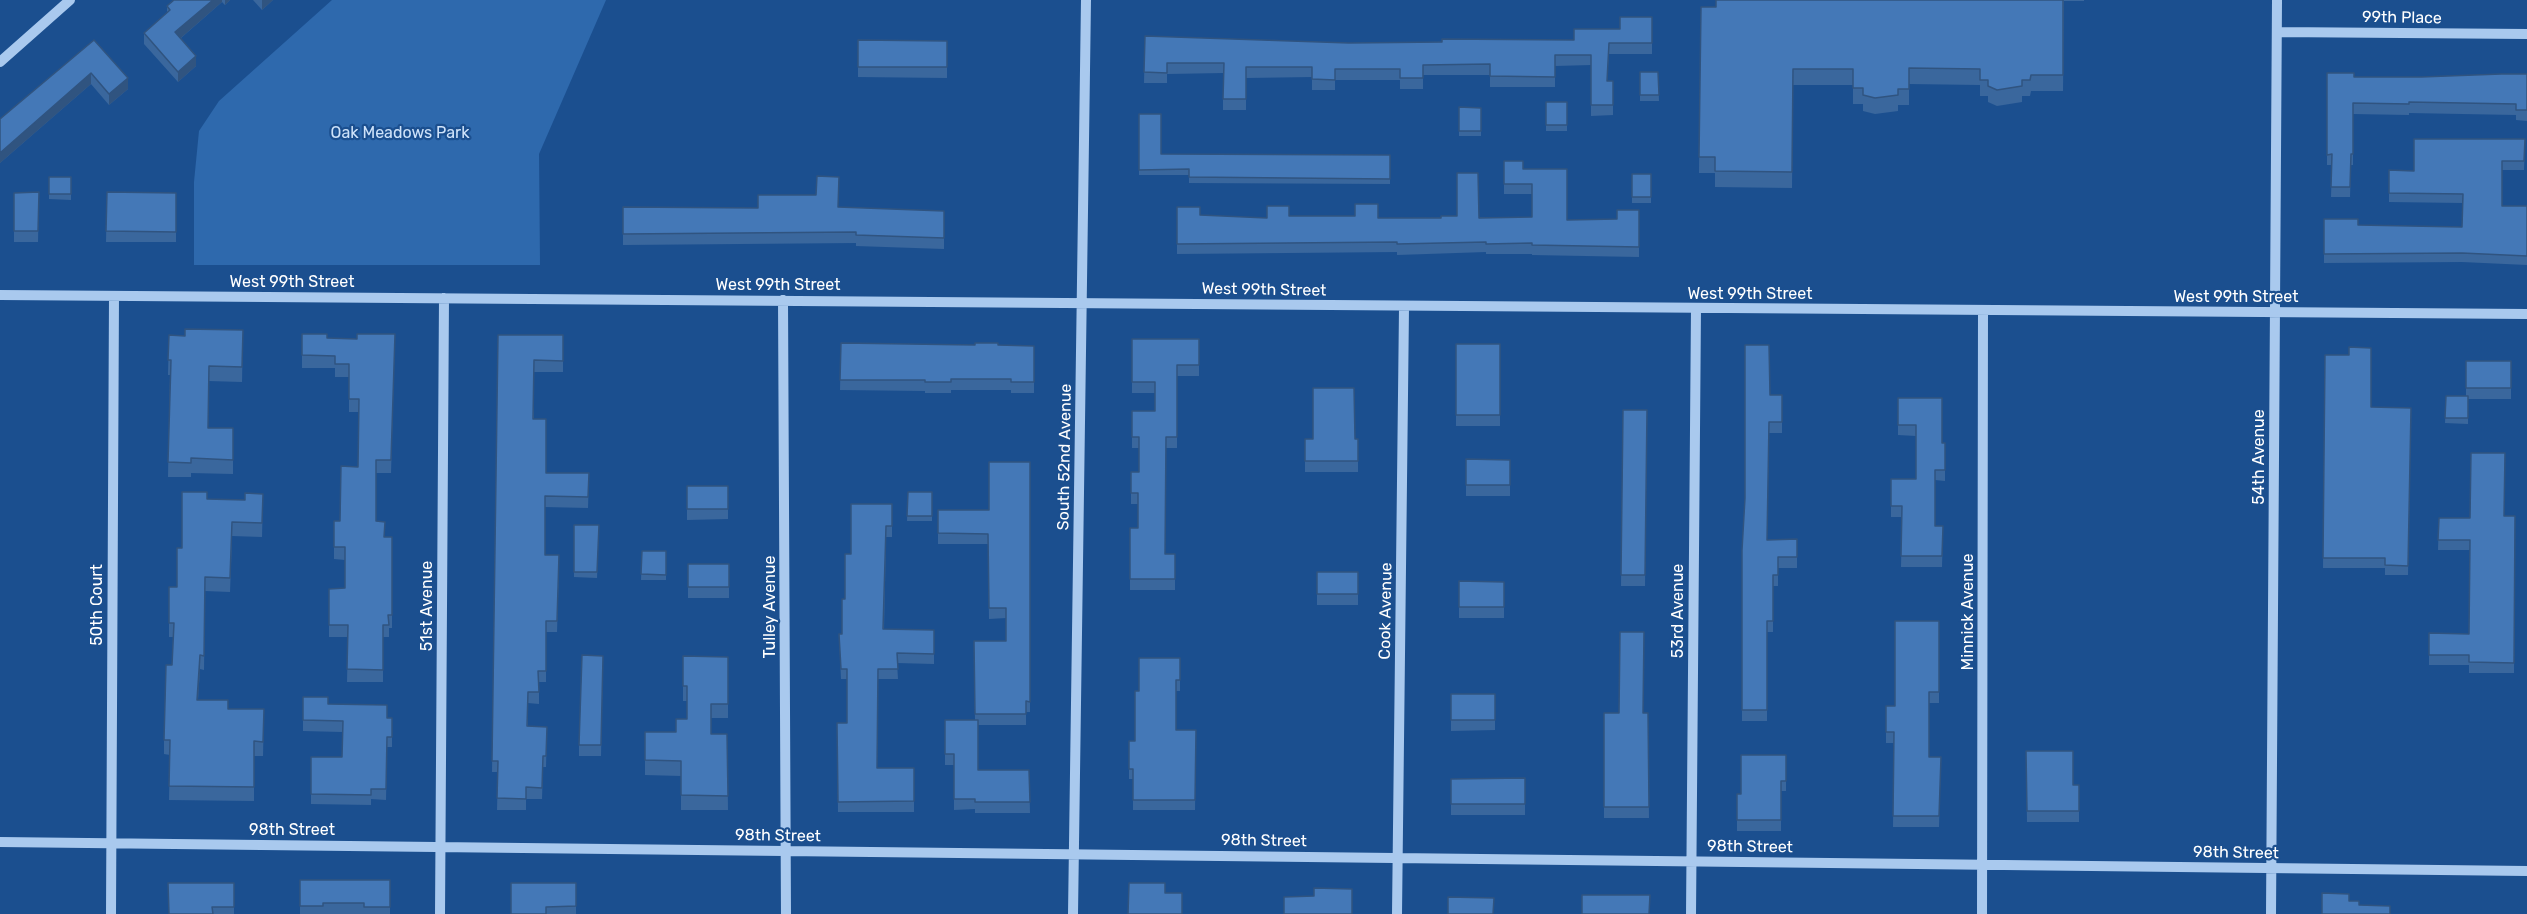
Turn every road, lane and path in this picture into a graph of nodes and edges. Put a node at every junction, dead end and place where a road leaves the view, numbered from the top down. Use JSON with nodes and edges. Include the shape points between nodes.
{"nodes":[{"id":1,"x":70,"y":0,"type":"edge"},
{"id":2,"x":1086,"y":0,"type":"edge"},
{"id":3,"x":2277,"y":0,"type":"edge"},
{"id":4,"x":2277,"y":32,"type":"junction"},
{"id":5,"x":2527,"y":34,"type":"edge"},
{"id":6,"x":0,"y":62,"type":"edge"},
{"id":7,"x":0,"y":296,"type":"edge"},
{"id":8,"x":114,"y":296,"type":"junction"},
{"id":9,"x":444,"y":298,"type":"junction"},
{"id":10,"x":783,"y":300,"type":"junction"},
{"id":11,"x":1083,"y":304,"type":"junction"},
{"id":12,"x":1404,"y":308,"type":"junction"},
{"id":13,"x":1696,"y":308,"type":"junction"},
{"id":14,"x":1983,"y":310,"type":"junction"},
{"id":15,"x":2275,"y":313,"type":"junction"},
{"id":16,"x":2527,"y":314,"type":"edge"},
{"id":17,"x":0,"y":842,"type":"edge"},
{"id":18,"x":112,"y":844,"type":"junction"},
{"id":19,"x":441,"y":847,"type":"junction"},
{"id":20,"x":786,"y":851,"type":"junction"},
{"id":21,"x":1074,"y":854,"type":"junction"},
{"id":22,"x":1398,"y":858,"type":"junction"},
{"id":23,"x":1691,"y":861,"type":"junction"},
{"id":24,"x":1982,"y":865,"type":"junction"},
{"id":25,"x":2272,"y":868,"type":"junction"},
{"id":26,"x":2527,"y":871,"type":"edge"},
{"id":27,"x":111,"y":914,"type":"edge"},
{"id":28,"x":440,"y":914,"type":"edge"},
{"id":29,"x":786,"y":914,"type":"edge"},
{"id":30,"x":1073,"y":914,"type":"edge"},
{"id":31,"x":1397,"y":914,"type":"edge"},
{"id":32,"x":1691,"y":914,"type":"edge"},
{"id":33,"x":1982,"y":914,"type":"edge"},
{"id":34,"x":2271,"y":914,"type":"edge"}],
"edges":[{"from":1,"to":6,"type":"street"},
{"from":2,"to":11,"type":"street","name":"South 52nd Avenue"},
{"from":3,"to":4,"type":"street","name":"54th Avenue"},
{"from":4,"to":5,"type":"street","name":"99th Place"},
{"from":4,"to":15,"type":"street","name":"54th Avenue"},
{"from":7,"to":8,"type":"street","name":"West 99th Street"},
{"from":8,"to":9,"type":"street","name":"West 99th Street"},
{"from":8,"to":18,"type":"street","name":"50th Court"},
{"from":9,"to":10,"type":"street","name":"West 99th Street"},
{"from":9,"to":19,"type":"street","name":"51st Avenue"},
{"from":10,"to":11,"type":"street","name":"West 99th Street"},
{"from":10,"to":20,"type":"street","name":"Tulley Avenue"},
{"from":11,"to":12,"type":"street","name":"West 99th Street"},
{"from":11,"to":21,"type":"street","name":"South 52nd Avenue"},
{"from":12,"to":13,"type":"street","name":"West 99th Street"},
{"from":12,"to":22,"type":"street","name":"Cook Avenue"},
{"from":13,"to":14,"type":"street","name":"West 99th Street"},
{"from":13,"to":23,"type":"street","name":"53rd Avenue"},
{"from":14,"to":15,"type":"street","name":"West 99th Street"},
{"from":14,"to":24,"type":"street","name":"Minnick Avenue"},
{"from":15,"to":16,"type":"street","name":"West 99th Street"},
{"from":15,"to":25,"type":"street","name":"54th Avenue"},
{"from":17,"to":18,"type":"street","name":"98th Street"},
{"from":18,"to":19,"type":"street","name":"98th Street"},
{"from":18,"to":27,"type":"street","name":"50th Court"},
{"from":19,"to":20,"type":"street","name":"98th Street"},
{"from":19,"to":28,"type":"street","name":"51st Avenue"},
{"from":20,"to":21,"type":"street","name":"98th Street"},
{"from":20,"to":29,"type":"street","name":"Tulley Avenue"},
{"from":21,"to":22,"type":"street","name":"98th Street"},
{"from":21,"to":30,"type":"street","name":"South 52nd Avenue"},
{"from":22,"to":23,"type":"street","name":"98th Street"},
{"from":22,"to":31,"type":"street","name":"Cook Avenue"},
{"from":23,"to":24,"type":"street","name":"98th Street"},
{"from":23,"to":32,"type":"street","name":"53rd Avenue"},
{"from":24,"to":25,"type":"street","name":"98th Street"},
{"from":24,"to":33,"type":"street","name":"Minnick Avenue"},
{"from":25,"to":26,"type":"street","name":"98th Street"},
{"from":25,"to":34,"type":"street","name":"54th Avenue"}]}
